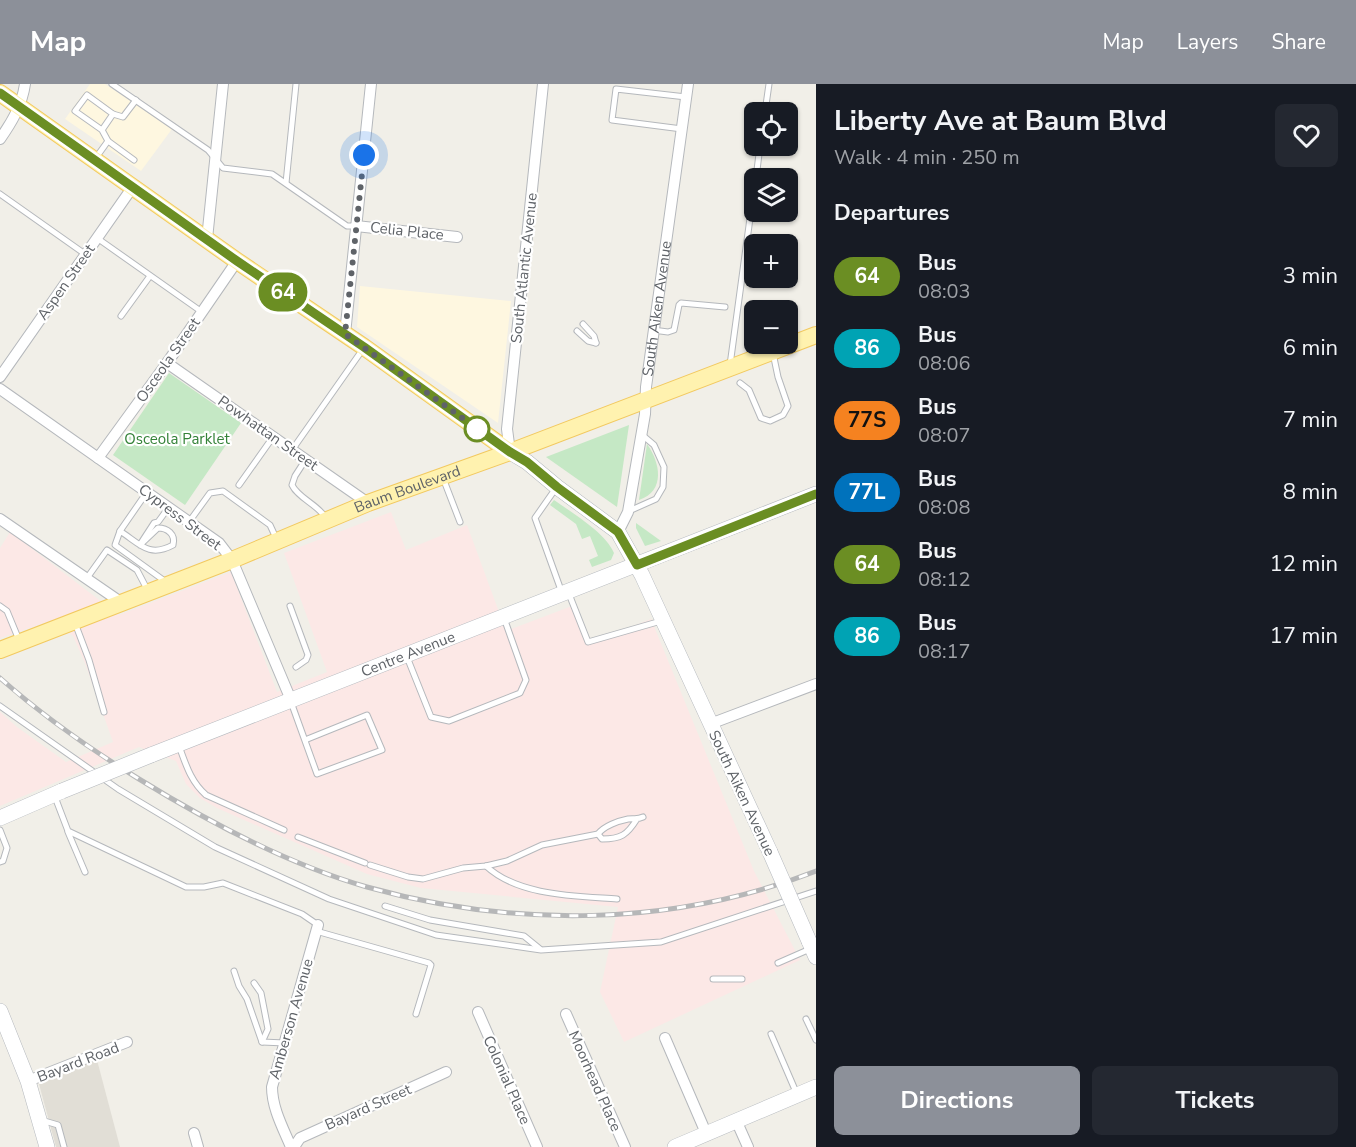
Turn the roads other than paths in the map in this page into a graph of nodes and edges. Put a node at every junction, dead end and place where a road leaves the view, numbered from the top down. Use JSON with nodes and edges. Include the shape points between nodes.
{"nodes":[{"id":1,"x":25,"y":84,"type":"edge"},
{"id":2,"x":112,"y":84,"type":"edge"},
{"id":3,"x":124,"y":84,"type":"edge"},
{"id":4,"x":224,"y":84,"type":"edge"},
{"id":5,"x":296,"y":84,"type":"edge"},
{"id":6,"x":371,"y":84,"type":"edge"},
{"id":7,"x":543,"y":84,"type":"edge"},
{"id":8,"x":688,"y":84,"type":"edge"},
{"id":9,"x":769,"y":84,"type":"edge"},
{"id":10,"x":123,"y":92,"type":"junction"},
{"id":11,"x":0,"y":93,"type":"edge"},
{"id":12,"x":686,"y":97,"type":"junction"},
{"id":13,"x":135,"y":100,"type":"junction"},
{"id":14,"x":766,"y":102,"type":"edge"},
{"id":15,"x":19,"y":106,"type":"junction"},
{"id":16,"x":113,"y":114,"type":"junction"},
{"id":17,"x":682,"y":129,"type":"junction"},
{"id":18,"x":102,"y":130,"type":"junction"},
{"id":19,"x":0,"y":139,"type":"edge"},
{"id":20,"x":108,"y":141,"type":"junction"},
{"id":21,"x":94,"y":160,"type":"junction"},
{"id":22,"x":134,"y":160,"type":"dead end"},
{"id":23,"x":216,"y":160,"type":"junction"},
{"id":24,"x":286,"y":183,"type":"junction"},
{"id":25,"x":132,"y":188,"type":"junction"},
{"id":26,"x":0,"y":194,"type":"edge"},
{"id":27,"x":750,"y":222,"type":"edge"},
{"id":28,"x":356,"y":226,"type":"junction"},
{"id":29,"x":458,"y":237,"type":"dead end"},
{"id":30,"x":97,"y":238,"type":"junction"},
{"id":31,"x":207,"y":239,"type":"junction"},
{"id":32,"x":85,"y":254,"type":"junction"},
{"id":33,"x":237,"y":261,"type":"junction"},
{"id":34,"x":150,"y":276,"type":"junction"},
{"id":35,"x":725,"y":307,"type":"dead end"},
{"id":36,"x":202,"y":312,"type":"junction"},
{"id":37,"x":121,"y":316,"type":"dead end"},
{"id":38,"x":584,"y":324,"type":"dead end"},
{"id":39,"x":654,"y":330,"type":"junction"},
{"id":40,"x":577,"y":331,"type":"dead end"},
{"id":41,"x":345,"y":334,"type":"junction"},
{"id":42,"x":816,"y":335,"type":"edge"},
{"id":43,"x":798,"y":342,"type":"edge"},
{"id":44,"x":364,"y":347,"type":"junction"},
{"id":45,"x":765,"y":354,"type":"edge"},
{"id":46,"x":774,"y":354,"type":"edge"},
{"id":47,"x":167,"y":363,"type":"junction"},
{"id":48,"x":730,"y":367,"type":"junction"},
{"id":49,"x":0,"y":376,"type":"edge"},
{"id":50,"x":740,"y":383,"type":"dead end"},
{"id":51,"x":0,"y":389,"type":"edge"},
{"id":52,"x":645,"y":400,"type":"junction"},
{"id":53,"x":641,"y":434,"type":"junction"},
{"id":54,"x":273,"y":436,"type":"junction"},
{"id":55,"x":292,"y":450,"type":"junction"},
{"id":56,"x":510,"y":452,"type":"junction"},
{"id":57,"x":98,"y":458,"type":"junction"},
{"id":58,"x":306,"y":459,"type":"junction"},
{"id":59,"x":442,"y":477,"type":"junction"},
{"id":60,"x":239,"y":485,"type":"dead end"},
{"id":61,"x":557,"y":487,"type":"junction"},
{"id":62,"x":147,"y":492,"type":"junction"},
{"id":63,"x":816,"y":494,"type":"edge"},
{"id":64,"x":368,"y":503,"type":"junction"},
{"id":65,"x":169,"y":507,"type":"junction"},
{"id":66,"x":628,"y":512,"type":"junction"},
{"id":67,"x":0,"y":519,"type":"edge"},
{"id":68,"x":327,"y":520,"type":"junction"},
{"id":69,"x":189,"y":522,"type":"junction"},
{"id":70,"x":460,"y":522,"type":"dead end"},
{"id":71,"x":120,"y":531,"type":"junction"},
{"id":72,"x":618,"y":532,"type":"junction"},
{"id":73,"x":278,"y":542,"type":"junction"},
{"id":74,"x":140,"y":545,"type":"junction"},
{"id":75,"x":232,"y":560,"type":"junction"},
{"id":76,"x":637,"y":565,"type":"junction"},
{"id":77,"x":87,"y":578,"type":"junction"},
{"id":78,"x":169,"y":585,"type":"junction"},
{"id":79,"x":149,"y":593,"type":"junction"},
{"id":80,"x":565,"y":593,"type":"junction"},
{"id":81,"x":122,"y":603,"type":"junction"},
{"id":82,"x":0,"y":606,"type":"edge"},
{"id":83,"x":290,"y":606,"type":"dead end"},
{"id":84,"x":504,"y":618,"type":"junction"},
{"id":85,"x":663,"y":621,"type":"junction"},
{"id":86,"x":74,"y":622,"type":"junction"},
{"id":87,"x":9,"y":646,"type":"edge"},
{"id":88,"x":407,"y":655,"type":"junction"},
{"id":89,"x":296,"y":667,"type":"dead end"},
{"id":90,"x":816,"y":684,"type":"edge"},
{"id":91,"x":291,"y":700,"type":"junction"},
{"id":92,"x":0,"y":706,"type":"edge"},
{"id":93,"x":104,"y":712,"type":"dead end"},
{"id":94,"x":710,"y":724,"type":"junction"},
{"id":95,"x":305,"y":740,"type":"junction"},
{"id":96,"x":178,"y":745,"type":"junction"},
{"id":97,"x":58,"y":793,"type":"junction"},
{"id":98,"x":0,"y":818,"type":"edge"},
{"id":99,"x":0,"y":830,"type":"edge"},
{"id":100,"x":284,"y":830,"type":"dead end"},
{"id":101,"x":68,"y":831,"type":"junction"},
{"id":102,"x":598,"y":834,"type":"junction"},
{"id":103,"x":298,"y":837,"type":"dead end"},
{"id":104,"x":0,"y":862,"type":"edge"},
{"id":105,"x":486,"y":866,"type":"junction"},
{"id":106,"x":85,"y":872,"type":"dead end"},
{"id":107,"x":816,"y":891,"type":"edge"},
{"id":108,"x":617,"y":899,"type":"dead end"},
{"id":109,"x":385,"y":906,"type":"dead end"},
{"id":110,"x":317,"y":928,"type":"junction"},
{"id":111,"x":812,"y":949,"type":"edge"},
{"id":112,"x":541,"y":950,"type":"junction"},
{"id":113,"x":778,"y":963,"type":"dead end"},
{"id":114,"x":234,"y":971,"type":"dead end"},
{"id":115,"x":712,"y":979,"type":"dead end"},
{"id":116,"x":742,"y":979,"type":"dead end"},
{"id":117,"x":254,"y":983,"type":"dead end"},
{"id":118,"x":0,"y":1011,"type":"edge"},
{"id":119,"x":478,"y":1012,"type":"dead end"},
{"id":120,"x":416,"y":1014,"type":"dead end"},
{"id":121,"x":566,"y":1014,"type":"dead end"},
{"id":122,"x":806,"y":1019,"type":"dead end"},
{"id":123,"x":771,"y":1034,"type":"dead end"},
{"id":124,"x":665,"y":1038,"type":"dead end"},
{"id":125,"x":816,"y":1040,"type":"edge"},
{"id":126,"x":127,"y":1042,"type":"dead end"},
{"id":127,"x":262,"y":1042,"type":"junction"},
{"id":128,"x":285,"y":1043,"type":"junction"},
{"id":129,"x":446,"y":1072,"type":"dead end"},
{"id":130,"x":28,"y":1081,"type":"junction"},
{"id":131,"x":816,"y":1087,"type":"edge"},
{"id":132,"x":797,"y":1094,"type":"junction"},
{"id":133,"x":39,"y":1119,"type":"junction"},
{"id":134,"x":736,"y":1120,"type":"junction"},
{"id":135,"x":194,"y":1133,"type":"dead end"},
{"id":136,"x":706,"y":1133,"type":"junction"},
{"id":137,"x":47,"y":1147,"type":"edge"},
{"id":138,"x":64,"y":1147,"type":"edge"},
{"id":139,"x":198,"y":1147,"type":"edge"},
{"id":140,"x":293,"y":1147,"type":"edge"},
{"id":141,"x":537,"y":1147,"type":"edge"},
{"id":142,"x":625,"y":1147,"type":"edge"},
{"id":143,"x":675,"y":1147,"type":"edge"},
{"id":144,"x":748,"y":1147,"type":"edge"}],
"edges":[{"from":1,"to":15,"type":"street"},
{"from":2,"to":10,"type":"lane"},
{"from":3,"to":10,"type":"lane"},
{"from":4,"to":23,"type":"street"},
{"from":5,"to":24,"type":"lane"},
{"from":6,"to":28,"type":"street"},
{"from":7,"to":56,"type":"street","name":"South Atlantic Avenue","via":[[507,429]]},
{"from":8,"to":12,"type":"street","name":"South Aiken Avenue"},
{"from":9,"to":14,"type":"lane"},
{"from":10,"to":13,"type":"lane"},
{"from":11,"to":15,"type":"main road"},
{"from":12,"to":17,"type":"street","name":"South Aiken Avenue"},
{"from":12,"to":17,"type":"lane","via":[[616,89],[612,120]]},
{"from":13,"to":16,"type":"lane","via":[[123,117]]},
{"from":13,"to":23,"type":"lane","via":[[208,150]]},
{"from":15,"to":19,"type":"street"},
{"from":15,"to":21,"type":"main road"},
{"from":16,"to":18,"type":"lane"},
{"from":16,"to":18,"type":"lane","via":[[87,95],[75,111]]},
{"from":17,"to":39,"type":"street","name":"South Aiken Avenue"},
{"from":18,"to":20,"type":"lane"},
{"from":20,"to":21,"type":"lane"},
{"from":20,"to":22,"type":"lane"},
{"from":21,"to":25,"type":"main road"},
{"from":23,"to":24,"type":"lane","via":[[223,168],[272,174]]},
{"from":23,"to":31,"type":"street"},
{"from":24,"to":28,"type":"lane","via":[[347,226]]},
{"from":25,"to":30,"type":"street","name":"Aspen Street"},
{"from":25,"to":31,"type":"main road"},
{"from":26,"to":32,"type":"lane"},
{"from":27,"to":48,"type":"lane"},
{"from":28,"to":29,"type":"street","name":"Celia Place"},
{"from":28,"to":41,"type":"street"},
{"from":30,"to":32,"type":"street","name":"Aspen Street"},
{"from":30,"to":34,"type":"lane"},
{"from":31,"to":33,"type":"main road"},
{"from":32,"to":49,"type":"street","name":"Aspen Street"},
{"from":33,"to":36,"type":"street","name":"Osceola Street"},
{"from":33,"to":41,"type":"main road"},
{"from":34,"to":36,"type":"lane"},
{"from":34,"to":37,"type":"lane"},
{"from":35,"to":39,"type":"lane","via":[[681,303],[674,330]]},
{"from":36,"to":47,"type":"street","name":"Osceola Street"},
{"from":38,"to":40,"type":"lane","via":[[596,343]]},
{"from":39,"to":52,"type":"street","name":"South Aiken Avenue"},
{"from":41,"to":44,"type":"main road"},
{"from":42,"to":43,"type":"main road","name":"Baum Boulevard"},
{"from":44,"to":55,"type":"lane"},
{"from":44,"to":56,"type":"main road"},
{"from":45,"to":48,"type":"main road","name":"Baum Boulevard"},
{"from":46,"to":50,"type":"lane","via":[[788,406],[783,416],[770,421],[761,418],[749,390]]},
{"from":47,"to":54,"type":"street","name":"Powhattan Street"},
{"from":47,"to":57,"type":"street","name":"Osceola Street"},
{"from":48,"to":52,"type":"main road","name":"Baum Boulevard"},
{"from":51,"to":57,"type":"street","name":"Cypress Street"},
{"from":52,"to":53,"type":"street","name":"South Aiken Avenue"},
{"from":52,"to":56,"type":"main road","name":"Baum Boulevard"},
{"from":53,"to":66,"type":"street","name":"South Aiken Avenue"},
{"from":53,"to":66,"type":"lane","via":[[658,452],[664,467],[663,487],[657,499]]},
{"from":54,"to":55,"type":"street","name":"Powhattan Street"},
{"from":54,"to":60,"type":"lane"},
{"from":55,"to":58,"type":"street","name":"Powhattan Street"},
{"from":56,"to":59,"type":"main road","name":"Baum Boulevard"},
{"from":56,"to":61,"type":"main road"},
{"from":57,"to":62,"type":"street","name":"Cypress Street"},
{"from":58,"to":64,"type":"street","name":"Powhattan Street"},
{"from":58,"to":68,"type":"lane","via":[[292,484]]},
{"from":59,"to":64,"type":"main road","name":"Baum Boulevard"},
{"from":59,"to":70,"type":"lane"},
{"from":61,"to":72,"type":"main road"},
{"from":61,"to":80,"type":"lane","via":[[535,519]]},
{"from":62,"to":65,"type":"street","name":"Cypress Street"},
{"from":62,"to":71,"type":"lane"},
{"from":63,"to":76,"type":"main road","name":"Centre Avenue"},
{"from":64,"to":68,"type":"main road","name":"Baum Boulevard"},
{"from":65,"to":69,"type":"street","name":"Cypress Street"},
{"from":65,"to":74,"type":"lane"},
{"from":66,"to":72,"type":"street","name":"South Aiken Avenue"},
{"from":67,"to":77,"type":"street"},
{"from":68,"to":73,"type":"main road","name":"Baum Boulevard"},
{"from":69,"to":73,"type":"lane","via":[[210,493],[223,491],[270,525]]},
{"from":69,"to":75,"type":"street","name":"Cypress Street","via":[[219,543]]},
{"from":71,"to":74,"type":"lane"},
{"from":71,"to":78,"type":"lane","via":[[116,548]]},
{"from":72,"to":76,"type":"main road","name":"South Aiken Avenue"},
{"from":73,"to":75,"type":"main road","name":"Baum Boulevard"},
{"from":74,"to":74,"type":"lane","via":[[158,528],[172,533],[174,538],[173,545],[158,552]]},
{"from":75,"to":78,"type":"main road","name":"Baum Boulevard"},
{"from":75,"to":91,"type":"street","name":"Cypress Street"},
{"from":76,"to":80,"type":"main road","name":"Centre Avenue"},
{"from":76,"to":85,"type":"main road","name":"South Aiken Avenue"},
{"from":77,"to":79,"type":"lane","via":[[107,550],[137,570]]},
{"from":77,"to":81,"type":"street"},
{"from":78,"to":79,"type":"main road","name":"Baum Boulevard"},
{"from":79,"to":81,"type":"main road","name":"Baum Boulevard"},
{"from":80,"to":84,"type":"main road","name":"Centre Avenue"},
{"from":80,"to":85,"type":"lane","via":[[588,642]]},
{"from":81,"to":86,"type":"main road","name":"Baum Boulevard"},
{"from":82,"to":87,"type":"lane","via":[[7,611]]},
{"from":83,"to":89,"type":"lane","via":[[308,655]]},
{"from":84,"to":88,"type":"main road","name":"Centre Avenue"},
{"from":84,"to":88,"type":"lane","via":[[526,680],[520,693],[449,721],[431,717]]},
{"from":85,"to":94,"type":"main road","name":"South Aiken Avenue"},
{"from":86,"to":87,"type":"main road","name":"Baum Boulevard"},
{"from":86,"to":93,"type":"lane"},
{"from":88,"to":91,"type":"main road","name":"Centre Avenue"},
{"from":90,"to":94,"type":"street"},
{"from":91,"to":95,"type":"lane"},
{"from":91,"to":96,"type":"main road","name":"Centre Avenue"},
{"from":92,"to":112,"type":"lane","via":[[118,789],[215,848],[330,899],[436,935]]},
{"from":94,"to":111,"type":"main road","name":"South Aiken Avenue","bridge":true},
{"from":95,"to":95,"type":"lane","via":[[317,774],[382,750],[367,715]]},
{"from":96,"to":97,"type":"main road","name":"Centre Avenue","bridge":true},
{"from":96,"to":100,"type":"lane","via":[[190,776],[206,795]]},
{"from":97,"to":98,"type":"main road","name":"Centre Avenue"},
{"from":97,"to":101,"type":"lane"},
{"from":99,"to":104,"type":"lane","via":[[7,848]]},
{"from":101,"to":106,"type":"lane"},
{"from":101,"to":110,"type":"lane","via":[[186,887],[223,883],[302,914]]},
{"from":102,"to":102,"type":"lane","via":[[603,827],[640,818],[629,833],[614,839],[602,839]]},
{"from":102,"to":105,"type":"lane","via":[[542,845]]},
{"from":103,"to":105,"type":"lane","via":[[408,877],[423,879]]},
{"from":105,"to":108,"type":"lane","via":[[514,884],[558,894]]},
{"from":107,"to":112,"type":"lane","via":[[661,942]]},
{"from":109,"to":112,"type":"lane","via":[[430,920],[524,936]]},
{"from":110,"to":120,"type":"lane","via":[[429,963]]},
{"from":110,"to":128,"type":"street","name":"Amberson Avenue"},
{"from":111,"to":113,"type":"lane"},
{"from":114,"to":127,"type":"lane"},
{"from":115,"to":116,"type":"lane"},
{"from":117,"to":127,"type":"lane","via":[[261,993],[268,1029]]},
{"from":118,"to":130,"type":"main road"},
{"from":119,"to":141,"type":"street","name":"Colonial Place"},
{"from":121,"to":142,"type":"street","name":"Moorhead Place"},
{"from":122,"to":125,"type":"lane"},
{"from":123,"to":132,"type":"lane"},
{"from":124,"to":136,"type":"street"},
{"from":126,"to":130,"type":"street","name":"Bayard Road"},
{"from":127,"to":128,"type":"lane"},
{"from":128,"to":140,"type":"street","name":"Amberson Avenue","via":[[272,1097]]},
{"from":129,"to":140,"type":"street","name":"Bayard Street","via":[[300,1138]]},
{"from":130,"to":133,"type":"main road"},
{"from":131,"to":132,"type":"main road"},
{"from":132,"to":134,"type":"main road"},
{"from":133,"to":137,"type":"main road"},
{"from":133,"to":138,"type":"lane","via":[[58,1125]]},
{"from":134,"to":136,"type":"main road"},
{"from":134,"to":144,"type":"street"},
{"from":135,"to":139,"type":"street"},
{"from":136,"to":143,"type":"main road"}]}
